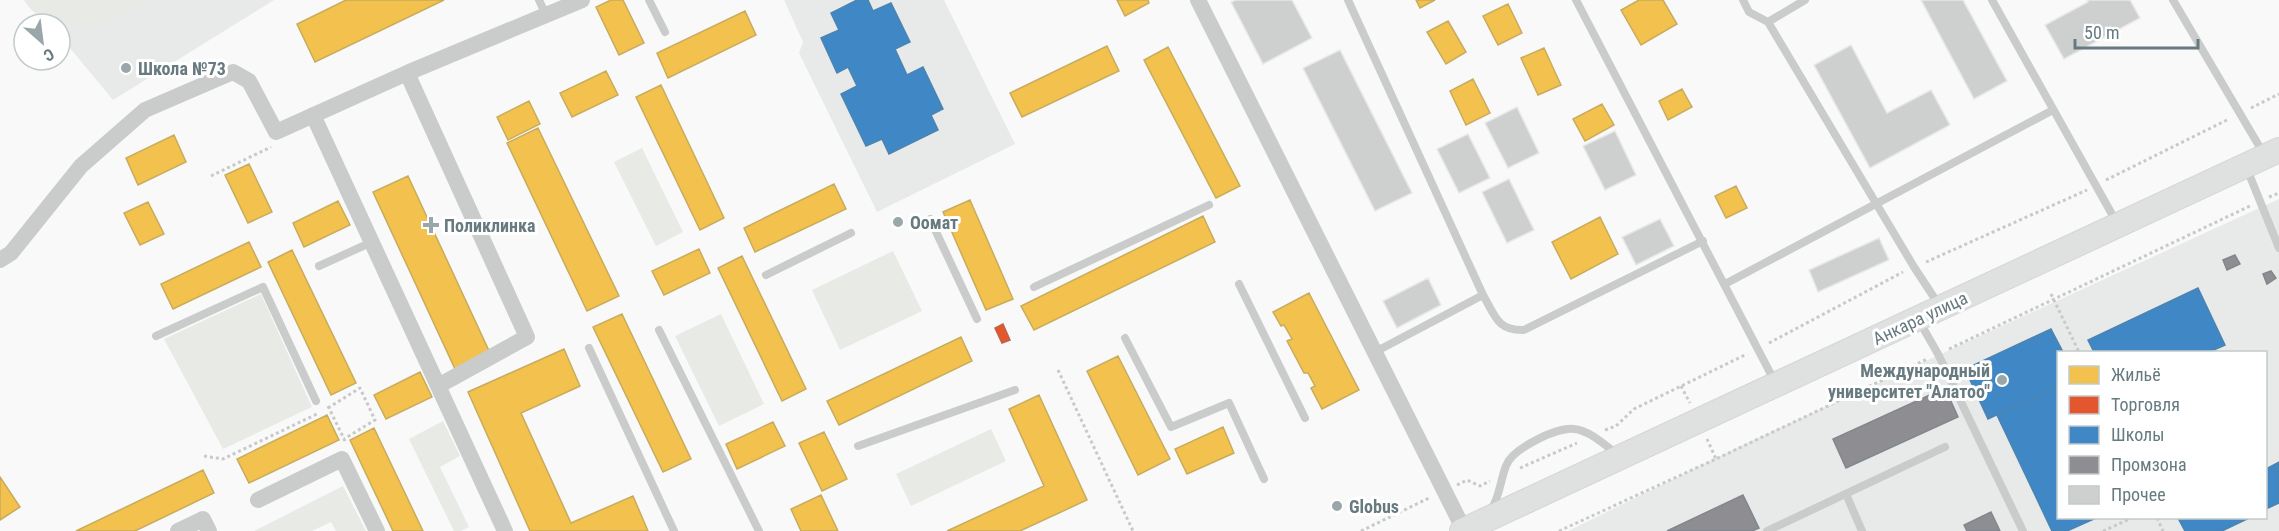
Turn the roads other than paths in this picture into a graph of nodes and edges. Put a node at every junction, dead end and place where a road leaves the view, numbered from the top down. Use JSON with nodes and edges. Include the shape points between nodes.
{"nodes":[{"id":1,"x":582,"y":0,"type":"edge"},
{"id":2,"x":649,"y":0,"type":"edge"},
{"id":3,"x":1198,"y":0,"type":"edge"},
{"id":4,"x":1347,"y":0,"type":"edge"},
{"id":5,"x":1576,"y":0,"type":"edge"},
{"id":6,"x":1743,"y":0,"type":"edge"},
{"id":7,"x":1805,"y":0,"type":"edge"},
{"id":8,"x":1992,"y":0,"type":"edge"},
{"id":9,"x":2174,"y":0,"type":"edge"},
{"id":10,"x":543,"y":8,"type":"edge"},
{"id":11,"x":1768,"y":22,"type":"junction"},
{"id":12,"x":665,"y":32,"type":"dead end"},
{"id":13,"x":407,"y":73,"type":"junction"},
{"id":14,"x":2053,"y":110,"type":"junction"},
{"id":15,"x":313,"y":114,"type":"junction"},
{"id":16,"x":2263,"y":157,"type":"edge"},
{"id":17,"x":1876,"y":204,"type":"junction"},
{"id":18,"x":1209,"y":205,"type":"dead end"},
{"id":19,"x":930,"y":219,"type":"dead end"},
{"id":20,"x":2118,"y":225,"type":"junction"},
{"id":21,"x":851,"y":233,"type":"dead end"},
{"id":22,"x":372,"y":242,"type":"junction"},
{"id":23,"x":1703,"y":242,"type":"junction"},
{"id":24,"x":2279,"y":248,"type":"edge"},
{"id":25,"x":0,"y":260,"type":"edge"},
{"id":26,"x":319,"y":266,"type":"dead end"},
{"id":27,"x":766,"y":275,"type":"dead end"},
{"id":28,"x":1239,"y":284,"type":"dead end"},
{"id":29,"x":1725,"y":284,"type":"junction"},
{"id":30,"x":1034,"y":287,"type":"dead end"},
{"id":31,"x":1483,"y":295,"type":"junction"},
{"id":32,"x":1941,"y":308,"type":"junction"},
{"id":33,"x":1918,"y":318,"type":"junction"},
{"id":34,"x":977,"y":319,"type":"dead end"},
{"id":35,"x":659,"y":330,"type":"dead end"},
{"id":36,"x":156,"y":336,"type":"dead end"},
{"id":37,"x":1125,"y":338,"type":"dead end"},
{"id":38,"x":589,"y":348,"type":"dead end"},
{"id":39,"x":1375,"y":352,"type":"junction"},
{"id":40,"x":1776,"y":384,"type":"junction"},
{"id":41,"x":438,"y":386,"type":"junction"},
{"id":42,"x":1015,"y":390,"type":"dead end"},
{"id":43,"x":320,"y":399,"type":"road end"},
{"id":44,"x":1305,"y":418,"type":"dead end"},
{"id":45,"x":858,"y":446,"type":"dead end"},
{"id":46,"x":1945,"y":447,"type":"dead end"},
{"id":47,"x":1621,"y":457,"type":"junction"},
{"id":48,"x":1264,"y":479,"type":"dead end"},
{"id":49,"x":1846,"y":494,"type":"junction"},
{"id":50,"x":258,"y":500,"type":"dead end"},
{"id":51,"x":1469,"y":528,"type":"edge"},
{"id":52,"x":178,"y":531,"type":"edge"},
{"id":53,"x":209,"y":531,"type":"edge"},
{"id":54,"x":376,"y":531,"type":"edge"},
{"id":55,"x":505,"y":531,"type":"edge"},
{"id":56,"x":674,"y":531,"type":"edge"},
{"id":57,"x":759,"y":531,"type":"edge"},
{"id":58,"x":1767,"y":531,"type":"edge"},
{"id":59,"x":1862,"y":531,"type":"edge"},
{"id":60,"x":2022,"y":531,"type":"edge"}],
"edges":[{"from":1,"to":10,"type":"street"},
{"from":2,"to":12,"type":"lane"},
{"from":3,"to":39,"type":"street"},
{"from":4,"to":31,"type":"lane"},
{"from":5,"to":23,"type":"lane"},
{"from":6,"to":11,"type":"lane","via":[[1749,12]]},
{"from":7,"to":11,"type":"lane"},
{"from":8,"to":14,"type":"lane"},
{"from":9,"to":16,"type":"lane"},
{"from":10,"to":13,"type":"street"},
{"from":11,"to":17,"type":"lane"},
{"from":13,"to":15,"type":"street"},
{"from":13,"to":41,"type":"street","via":[[526,337]]},
{"from":14,"to":17,"type":"lane"},
{"from":14,"to":20,"type":"lane"},
{"from":15,"to":22,"type":"street"},
{"from":15,"to":25,"type":"street","via":[[276,132],[249,81],[233,72],[145,110],[81,166],[11,253]]},
{"from":16,"to":20,"type":"main road","name":"Анкара улица"},
{"from":16,"to":24,"type":"lane","via":[[2261,201]]},
{"from":17,"to":29,"type":"lane"},
{"from":17,"to":32,"type":"lane"},
{"from":18,"to":30,"type":"lane"},
{"from":19,"to":34,"type":"lane"},
{"from":20,"to":32,"type":"main road","name":"Анкара улица"},
{"from":21,"to":27,"type":"lane"},
{"from":22,"to":26,"type":"lane"},
{"from":22,"to":41,"type":"street"},
{"from":23,"to":29,"type":"lane"},
{"from":23,"to":31,"type":"lane","via":[[1524,330],[1512,331],[1501,326]]},
{"from":28,"to":44,"type":"lane"},
{"from":29,"to":40,"type":"lane"},
{"from":31,"to":39,"type":"lane"},
{"from":32,"to":33,"type":"main road","name":"Анкара улица"},
{"from":33,"to":40,"type":"main road","name":"Анкара улица"},
{"from":33,"to":60,"type":"lane"},
{"from":35,"to":57,"type":"lane"},
{"from":36,"to":43,"type":"lane","via":[[263,287]]},
{"from":37,"to":48,"type":"lane","via":[[1171,427],[1229,404]]},
{"from":38,"to":56,"type":"lane"},
{"from":39,"to":51,"type":"street","via":[[1444,491]]},
{"from":40,"to":47,"type":"main road","name":"Анкара улица"},
{"from":41,"to":55,"type":"street"},
{"from":42,"to":45,"type":"lane"},
{"from":46,"to":49,"type":"lane"},
{"from":47,"to":51,"type":"main road","name":"Анкара улица"},
{"from":47,"to":51,"type":"lane","via":[[1592,436],[1574,429],[1557,431],[1515,453],[1506,464],[1490,513]]},
{"from":49,"to":58,"type":"lane"},
{"from":49,"to":59,"type":"lane"},
{"from":50,"to":54,"type":"street","via":[[342,459]]},
{"from":52,"to":53,"type":"street","via":[[203,519]]}]}
